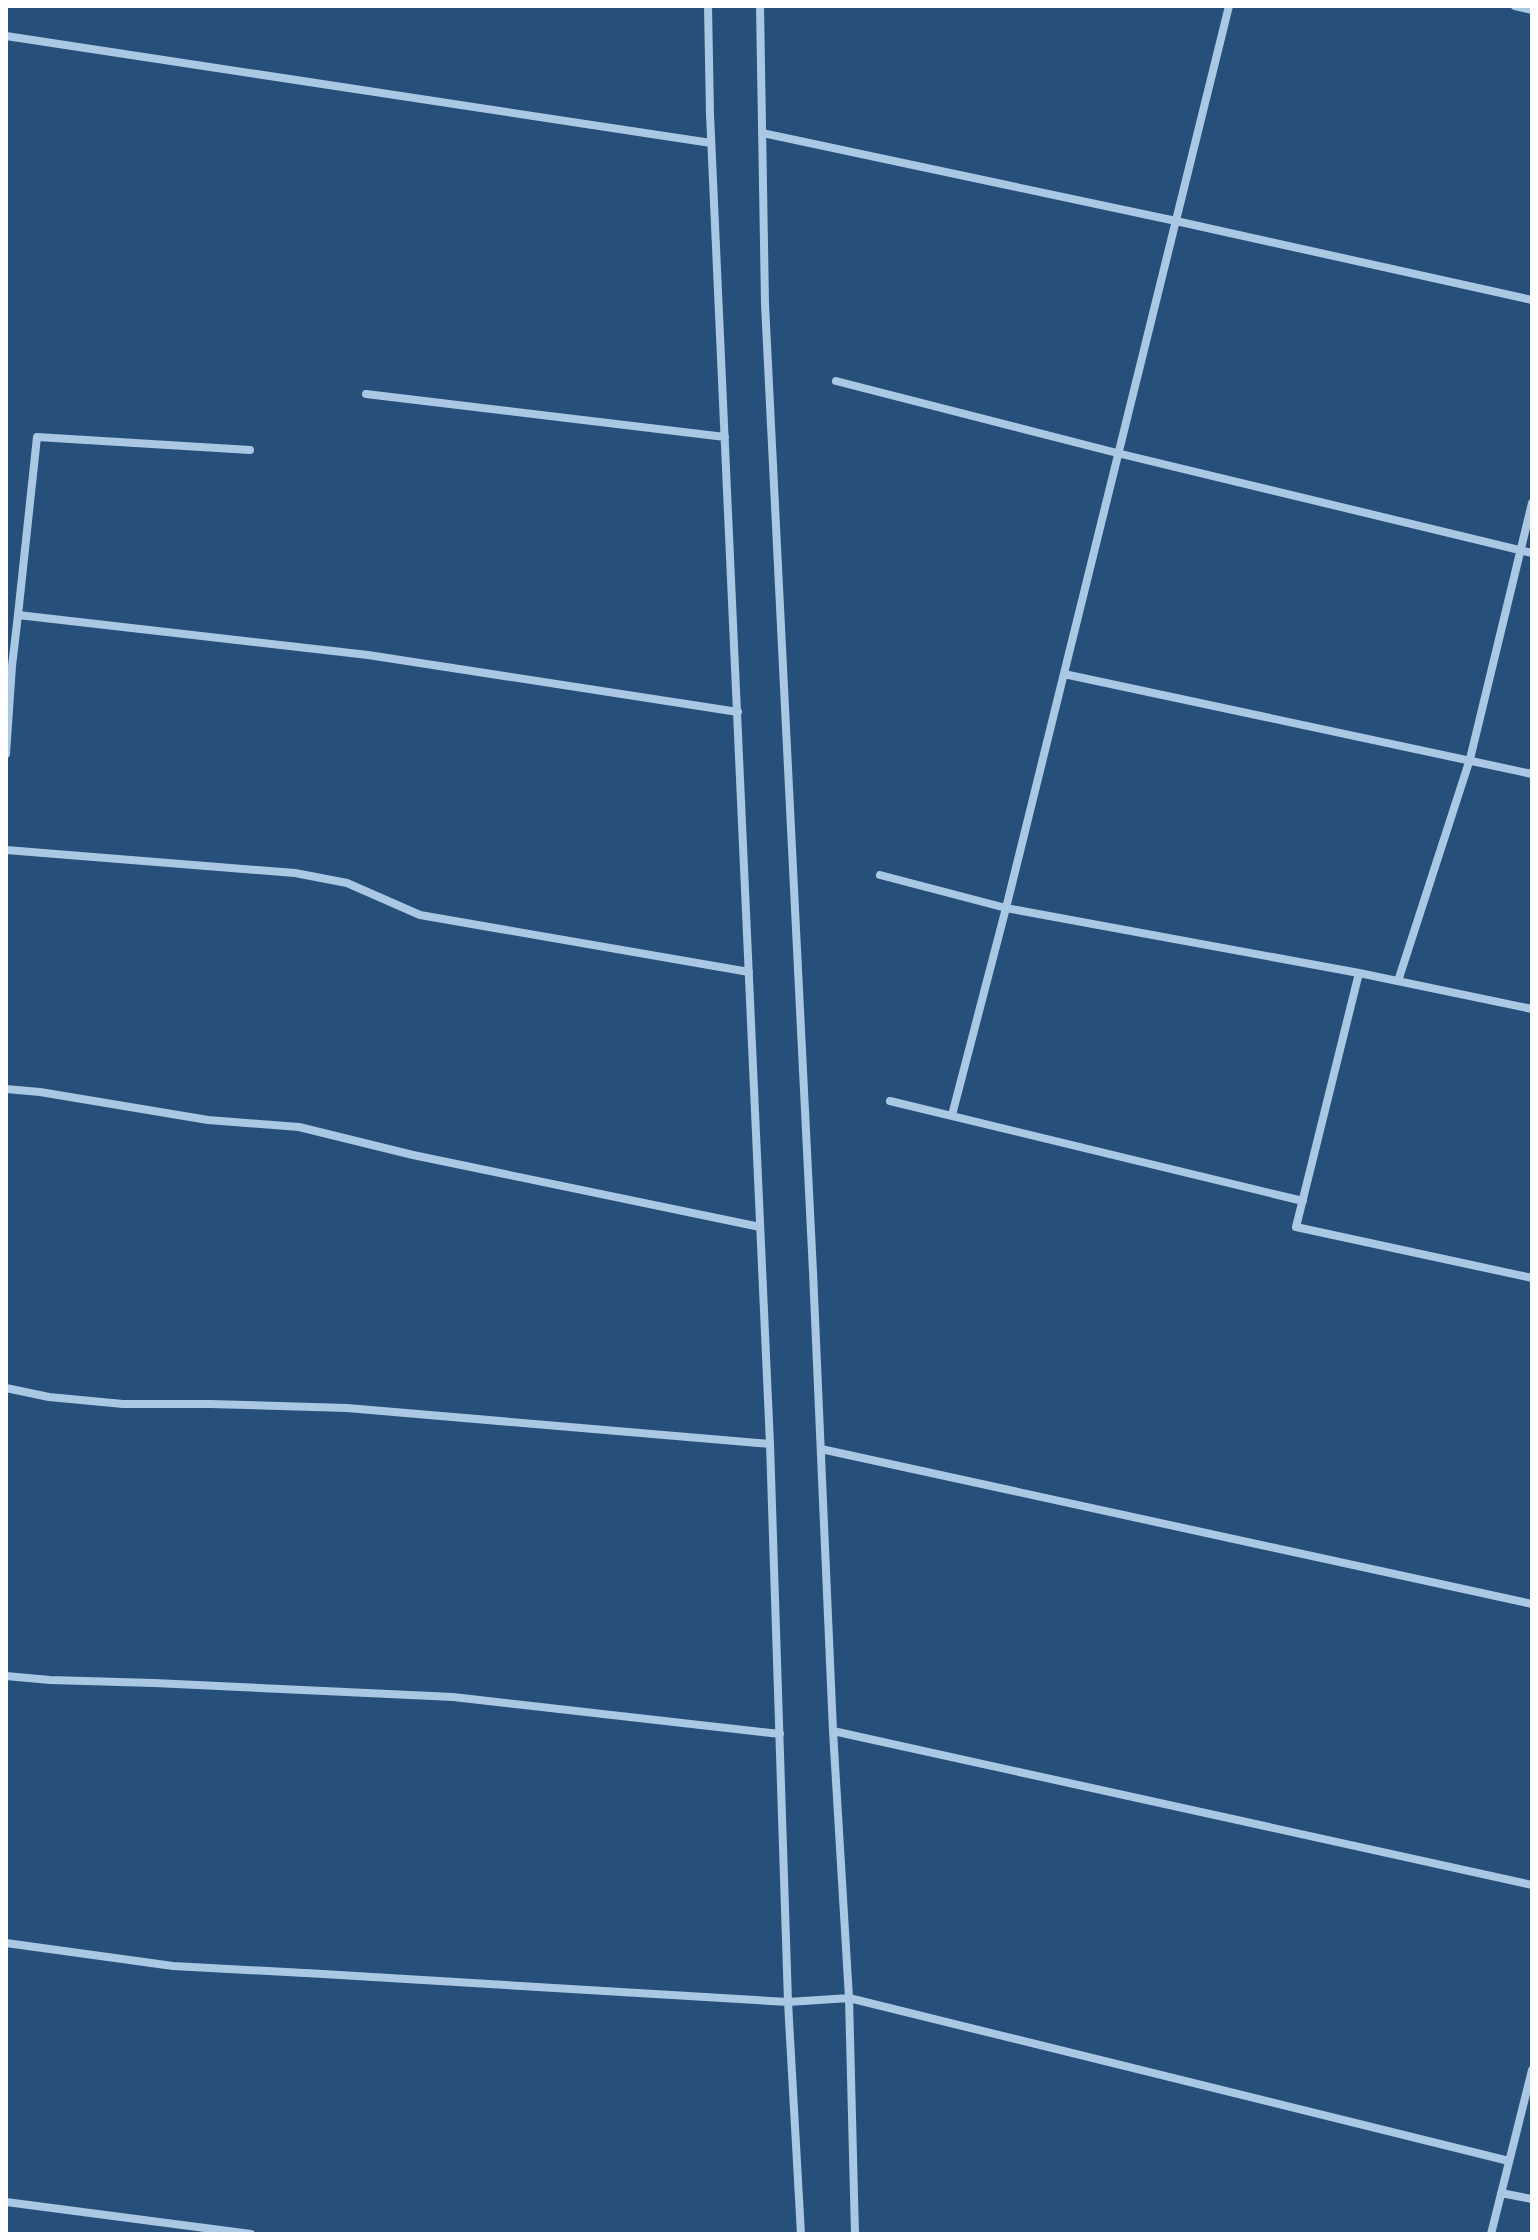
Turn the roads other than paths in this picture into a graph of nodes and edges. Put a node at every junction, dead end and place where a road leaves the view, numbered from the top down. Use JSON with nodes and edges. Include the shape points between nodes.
{"nodes":[{"id":1,"x":708,"y":6,"type":"edge"},
{"id":2,"x":760,"y":6,"type":"edge"},
{"id":3,"x":1229,"y":6,"type":"edge"},
{"id":4,"x":1515,"y":6,"type":"edge"},
{"id":5,"x":1532,"y":10,"type":"edge"},
{"id":6,"x":6,"y":36,"type":"edge"},
{"id":7,"x":762,"y":133,"type":"junction"},
{"id":8,"x":711,"y":143,"type":"junction"},
{"id":9,"x":1176,"y":221,"type":"junction"},
{"id":10,"x":1532,"y":300,"type":"edge"},
{"id":11,"x":836,"y":381,"type":"dead end"},
{"id":12,"x":366,"y":394,"type":"dead end"},
{"id":13,"x":725,"y":437,"type":"junction"},
{"id":14,"x":250,"y":450,"type":"dead end"},
{"id":15,"x":1117,"y":453,"type":"junction"},
{"id":16,"x":1532,"y":503,"type":"edge"},
{"id":17,"x":1520,"y":550,"type":"junction"},
{"id":18,"x":1532,"y":553,"type":"edge"},
{"id":19,"x":18,"y":615,"type":"junction"},
{"id":20,"x":1064,"y":674,"type":"junction"},
{"id":21,"x":738,"y":712,"type":"junction"},
{"id":22,"x":6,"y":754,"type":"edge"},
{"id":23,"x":1470,"y":759,"type":"junction"},
{"id":24,"x":1532,"y":774,"type":"edge"},
{"id":25,"x":6,"y":850,"type":"edge"},
{"id":26,"x":880,"y":875,"type":"dead end"},
{"id":27,"x":1006,"y":908,"type":"junction"},
{"id":28,"x":749,"y":972,"type":"junction"},
{"id":29,"x":1359,"y":973,"type":"junction"},
{"id":30,"x":1398,"y":981,"type":"junction"},
{"id":31,"x":1532,"y":1009,"type":"edge"},
{"id":32,"x":6,"y":1089,"type":"edge"},
{"id":33,"x":890,"y":1101,"type":"dead end"},
{"id":34,"x":952,"y":1115,"type":"junction"},
{"id":35,"x":1303,"y":1201,"type":"junction"},
{"id":36,"x":760,"y":1227,"type":"junction"},
{"id":37,"x":1532,"y":1278,"type":"edge"},
{"id":38,"x":6,"y":1388,"type":"edge"},
{"id":39,"x":770,"y":1444,"type":"junction"},
{"id":40,"x":821,"y":1449,"type":"junction"},
{"id":41,"x":1532,"y":1604,"type":"edge"},
{"id":42,"x":6,"y":1676,"type":"edge"},
{"id":43,"x":833,"y":1731,"type":"junction"},
{"id":44,"x":780,"y":1734,"type":"junction"},
{"id":45,"x":1532,"y":1885,"type":"edge"},
{"id":46,"x":6,"y":1943,"type":"edge"},
{"id":47,"x":849,"y":1998,"type":"junction"},
{"id":48,"x":788,"y":2002,"type":"junction"},
{"id":49,"x":1532,"y":2070,"type":"edge"},
{"id":50,"x":1509,"y":2161,"type":"junction"},
{"id":51,"x":1501,"y":2193,"type":"junction"},
{"id":52,"x":1532,"y":2199,"type":"edge"},
{"id":53,"x":6,"y":2202,"type":"edge"},
{"id":54,"x":251,"y":2234,"type":"edge"},
{"id":55,"x":801,"y":2234,"type":"edge"},
{"id":56,"x":855,"y":2234,"type":"edge"},
{"id":57,"x":1491,"y":2234,"type":"edge"}],
"edges":[{"from":1,"to":8,"type":"street"},
{"from":2,"to":7,"type":"street"},
{"from":3,"to":9,"type":"street"},
{"from":4,"to":5,"type":"street"},
{"from":6,"to":8,"type":"street"},
{"from":7,"to":9,"type":"street"},
{"from":7,"to":40,"type":"street","via":[[767,336]]},
{"from":8,"to":13,"type":"street"},
{"from":9,"to":10,"type":"street"},
{"from":9,"to":15,"type":"street"},
{"from":11,"to":15,"type":"street"},
{"from":12,"to":13,"type":"street"},
{"from":13,"to":21,"type":"street"},
{"from":14,"to":19,"type":"street","via":[[37,437]]},
{"from":15,"to":17,"type":"street"},
{"from":15,"to":20,"type":"street"},
{"from":16,"to":17,"type":"street"},
{"from":17,"to":18,"type":"street"},
{"from":17,"to":23,"type":"street"},
{"from":19,"to":21,"type":"street","via":[[368,655]]},
{"from":19,"to":22,"type":"street"},
{"from":20,"to":23,"type":"street"},
{"from":20,"to":27,"type":"street"},
{"from":21,"to":28,"type":"street"},
{"from":23,"to":24,"type":"street"},
{"from":23,"to":30,"type":"street"},
{"from":25,"to":28,"type":"street","via":[[295,873],[347,883],[420,915]]},
{"from":26,"to":27,"type":"street"},
{"from":27,"to":29,"type":"street"},
{"from":27,"to":34,"type":"street"},
{"from":28,"to":36,"type":"street"},
{"from":29,"to":30,"type":"street"},
{"from":29,"to":35,"type":"street"},
{"from":30,"to":31,"type":"street"},
{"from":32,"to":36,"type":"street","via":[[208,1120],[299,1127]]},
{"from":33,"to":34,"type":"street"},
{"from":34,"to":35,"type":"street"},
{"from":35,"to":37,"type":"street","via":[[1296,1227]]},
{"from":36,"to":39,"type":"street"},
{"from":38,"to":39,"type":"street","via":[[123,1404],[347,1408]]},
{"from":39,"to":44,"type":"street"},
{"from":40,"to":41,"type":"street"},
{"from":40,"to":43,"type":"street"},
{"from":42,"to":44,"type":"street","via":[[453,1697]]},
{"from":43,"to":45,"type":"street"},
{"from":43,"to":47,"type":"street"},
{"from":44,"to":48,"type":"street"},
{"from":46,"to":48,"type":"street","via":[[173,1966]]},
{"from":47,"to":48,"type":"street"},
{"from":47,"to":50,"type":"street"},
{"from":47,"to":56,"type":"street"},
{"from":48,"to":55,"type":"street"},
{"from":49,"to":50,"type":"street"},
{"from":50,"to":51,"type":"street"},
{"from":51,"to":52,"type":"street"},
{"from":51,"to":57,"type":"street"},
{"from":53,"to":54,"type":"street"}]}
